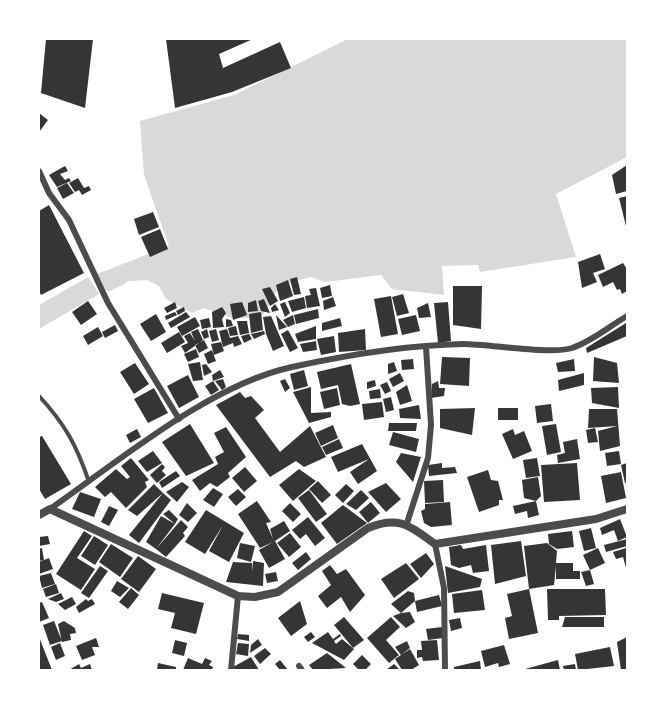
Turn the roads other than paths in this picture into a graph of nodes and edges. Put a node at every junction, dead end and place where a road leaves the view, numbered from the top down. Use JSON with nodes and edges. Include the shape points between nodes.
{"nodes":[{"id":1,"x":39,"y":171,"type":"edge"},
{"id":2,"x":627,"y":316,"type":"edge"},
{"id":3,"x":426,"y":347,"type":"junction"},
{"id":4,"x":39,"y":396,"type":"edge"},
{"id":5,"x":179,"y":419,"type":"junction"},
{"id":6,"x":89,"y":482,"type":"junction"},
{"id":7,"x":50,"y":509,"type":"junction"},
{"id":8,"x":627,"y":509,"type":"edge"},
{"id":9,"x":39,"y":515,"type":"edge"},
{"id":10,"x":407,"y":523,"type":"junction"},
{"id":11,"x":435,"y":544,"type":"junction"},
{"id":12,"x":238,"y":596,"type":"junction"},
{"id":13,"x":231,"y":670,"type":"edge"},
{"id":14,"x":445,"y":670,"type":"edge"}],
"edges":[{"from":1,"to":5,"type":"street","via":[[69,220],[108,303]]},
{"from":2,"to":3,"type":"street","via":[[570,348],[464,344]]},
{"from":3,"to":5,"type":"street","via":[[360,354],[267,374]]},
{"from":3,"to":10,"type":"street","via":[[431,425],[428,458]]},
{"from":4,"to":6,"type":"lane","via":[[59,418],[79,451]]},
{"from":5,"to":6,"type":"street"},
{"from":6,"to":7,"type":"street"},
{"from":7,"to":9,"type":"street"},
{"from":7,"to":12,"type":"street"},
{"from":8,"to":11,"type":"street","via":[[596,519]]},
{"from":10,"to":11,"type":"street"},
{"from":10,"to":12,"type":"street","via":[[383,522],[368,528],[278,592]]},
{"from":11,"to":14,"type":"street","via":[[444,588]]},
{"from":12,"to":13,"type":"street"}]}
